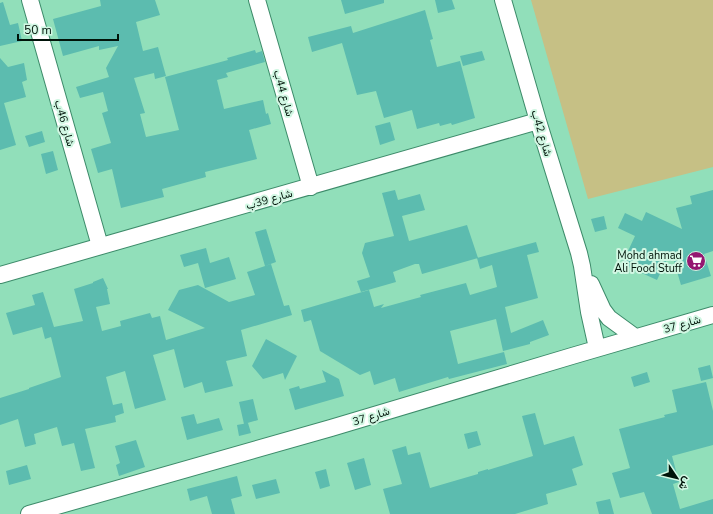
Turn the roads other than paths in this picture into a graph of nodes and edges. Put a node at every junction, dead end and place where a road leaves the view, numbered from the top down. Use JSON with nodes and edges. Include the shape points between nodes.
{"nodes":[{"id":1,"x":30,"y":0,"type":"edge"},
{"id":2,"x":257,"y":0,"type":"edge"},
{"id":3,"x":503,"y":0,"type":"edge"},
{"id":4,"x":538,"y":122,"type":"junction"},
{"id":5,"x":311,"y":187,"type":"junction"},
{"id":6,"x":100,"y":246,"type":"junction"},
{"id":7,"x":582,"y":266,"type":"junction"},
{"id":8,"x":0,"y":275,"type":"edge"},
{"id":9,"x":713,"y":315,"type":"edge"},
{"id":10,"x":635,"y":337,"type":"junction"},
{"id":11,"x":597,"y":348,"type":"junction"},
{"id":12,"x":29,"y":514,"type":"edge"}],
"edges":[{"from":1,"to":6,"type":"street","name":"شارع 46ب"},
{"from":2,"to":5,"type":"street","name":"شارع 44ب"},
{"from":3,"to":4,"type":"street","name":"شارع 42ب"},
{"from":4,"to":5,"type":"street","name":"شارع 39ب"},
{"from":4,"to":7,"type":"street","name":"شارع 42ب"},
{"from":5,"to":6,"type":"street","name":"شارع 39ب"},
{"from":6,"to":8,"type":"street","name":"شارع 39ب"},
{"from":7,"to":10,"type":"street","name":"شارع 42ب","via":[[603,310],[609,318]]},
{"from":7,"to":11,"type":"street","name":"شارع 42ب"},
{"from":9,"to":10,"type":"street","name":"شارع 37"},
{"from":10,"to":11,"type":"street","name":"شارع 37"},
{"from":11,"to":12,"type":"street","name":"شارع 37","via":[[331,428]]}]}
